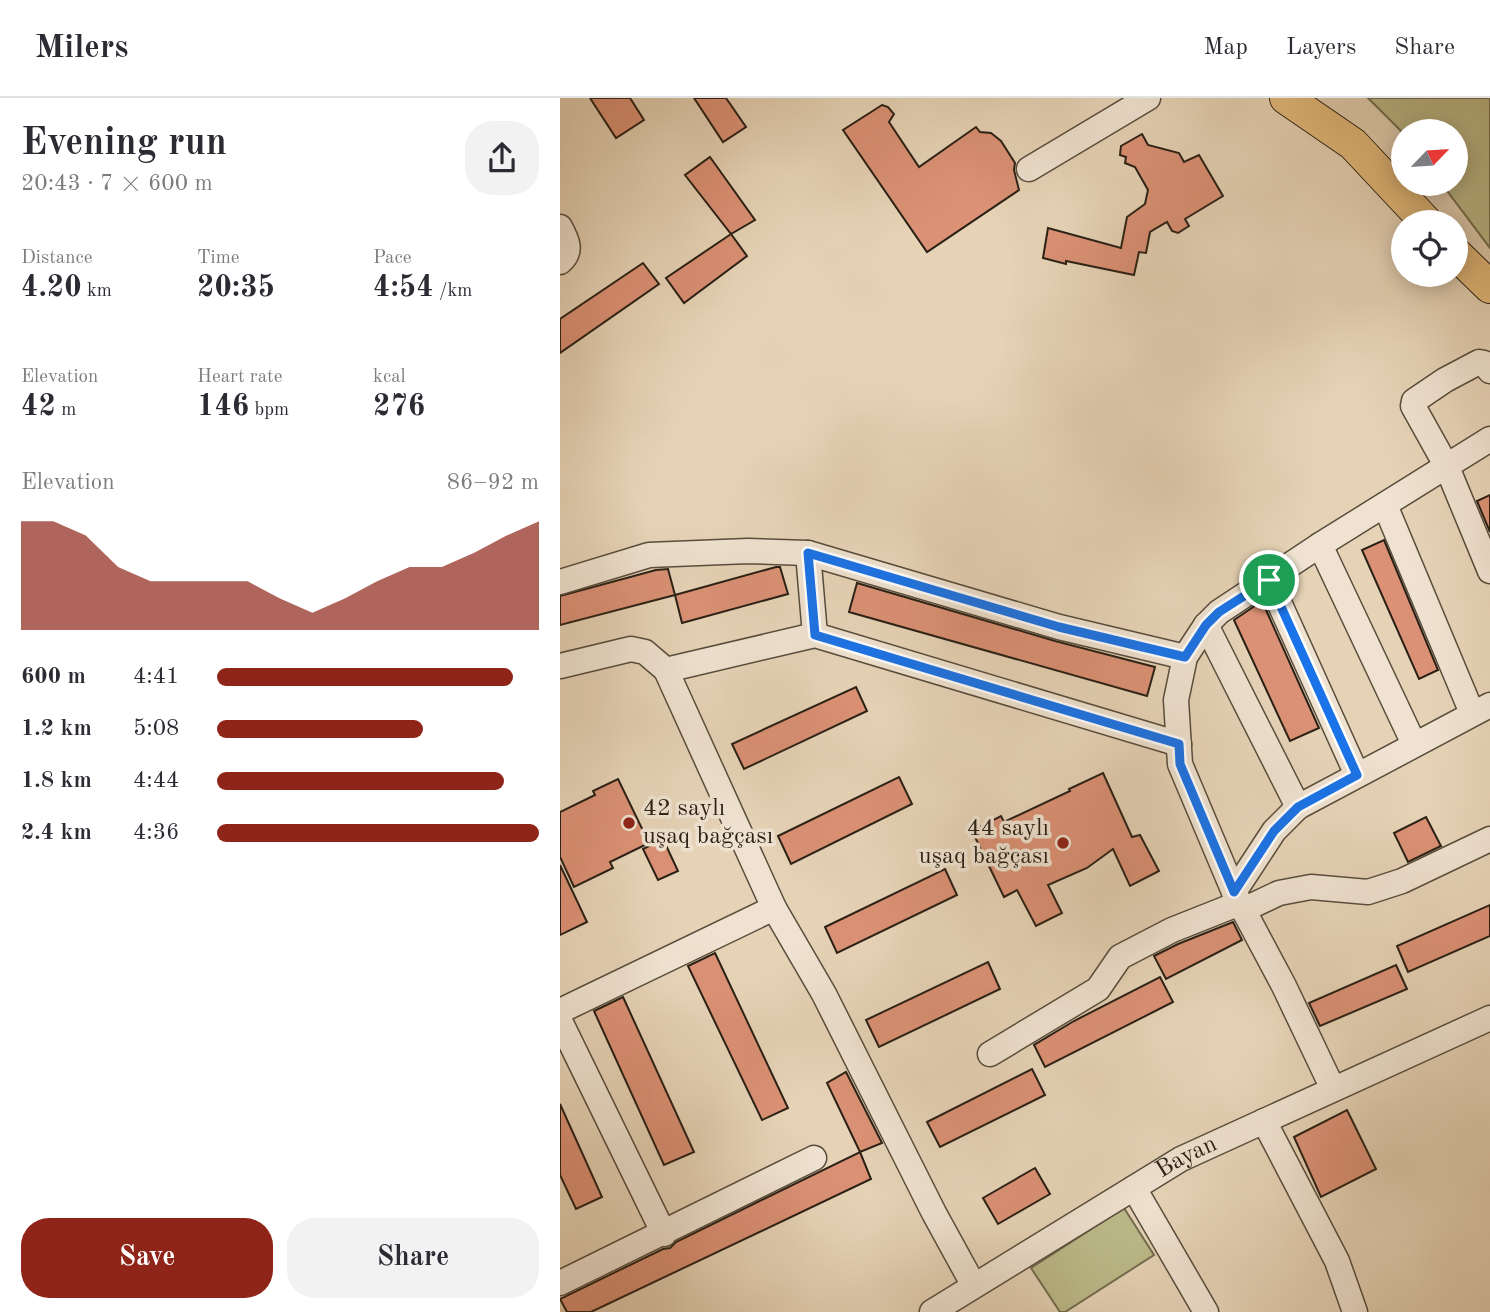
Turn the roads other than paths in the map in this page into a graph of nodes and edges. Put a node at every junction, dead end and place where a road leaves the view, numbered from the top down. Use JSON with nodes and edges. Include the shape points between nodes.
{"nodes":[{"id":1,"x":1148,"y":98,"type":"edge"},
{"id":2,"x":1286,"y":98,"type":"edge"},
{"id":3,"x":1029,"y":169,"type":"dead end"},
{"id":4,"x":1415,"y":210,"type":"edge"},
{"id":5,"x":560,"y":228,"type":"edge"},
{"id":6,"x":560,"y":262,"type":"edge"},
{"id":7,"x":1468,"y":266,"type":"edge"},
{"id":8,"x":1490,"y":287,"type":"edge"},
{"id":9,"x":1490,"y":371,"type":"edge"},
{"id":10,"x":1490,"y":439,"type":"edge"},
{"id":11,"x":1447,"y":467,"type":"junction"},
{"id":12,"x":1385,"y":505,"type":"junction"},
{"id":13,"x":1320,"y":545,"type":"junction"},
{"id":14,"x":808,"y":553,"type":"junction"},
{"id":15,"x":1490,"y":570,"type":"edge"},
{"id":16,"x":1269,"y":580,"type":"junction"},
{"id":17,"x":560,"y":582,"type":"edge"},
{"id":18,"x":1206,"y":625,"type":"junction"},
{"id":19,"x":815,"y":635,"type":"junction"},
{"id":20,"x":1185,"y":657,"type":"junction"},
{"id":21,"x":560,"y":666,"type":"edge"},
{"id":22,"x":666,"y":670,"type":"junction"},
{"id":23,"x":1481,"y":709,"type":"edge"},
{"id":24,"x":1179,"y":744,"type":"junction"},
{"id":25,"x":1414,"y":744,"type":"junction"},
{"id":26,"x":1357,"y":775,"type":"junction"},
{"id":27,"x":1298,"y":807,"type":"junction"},
{"id":28,"x":1490,"y":839,"type":"edge"},
{"id":29,"x":1239,"y":902,"type":"junction"},
{"id":30,"x":774,"y":908,"type":"junction"},
{"id":31,"x":560,"y":1011,"type":"edge"},
{"id":32,"x":1490,"y":1018,"type":"edge"},
{"id":33,"x":560,"y":1021,"type":"edge"},
{"id":34,"x":990,"y":1054,"type":"dead end"},
{"id":35,"x":1333,"y":1089,"type":"junction"},
{"id":36,"x":1264,"y":1121,"type":"junction"},
{"id":37,"x":814,"y":1158,"type":"dead end"},
{"id":38,"x":1134,"y":1188,"type":"junction"},
{"id":39,"x":664,"y":1234,"type":"junction"},
{"id":40,"x":561,"y":1281,"type":"edge"},
{"id":41,"x":974,"y":1286,"type":"junction"},
{"id":42,"x":932,"y":1312,"type":"edge"},
{"id":43,"x":1206,"y":1312,"type":"edge"},
{"id":44,"x":1355,"y":1312,"type":"edge"}],
"edges":[{"from":1,"to":3,"type":"street"},
{"from":2,"to":4,"type":"main road","via":[[1353,144]]},
{"from":5,"to":6,"type":"street","via":[[568,250]]},
{"from":7,"to":8,"type":"main road"},
{"from":9,"to":11,"type":"street","via":[[1479,362],[1414,401]]},
{"from":10,"to":11,"type":"street"},
{"from":11,"to":12,"type":"street"},
{"from":11,"to":15,"type":"street"},
{"from":12,"to":13,"type":"street"},
{"from":12,"to":23,"type":"street"},
{"from":13,"to":16,"type":"street"},
{"from":13,"to":25,"type":"street"},
{"from":14,"to":17,"type":"street","via":[[649,555]]},
{"from":14,"to":19,"type":"street"},
{"from":14,"to":20,"type":"street","via":[[1059,627]]},
{"from":16,"to":18,"type":"street"},
{"from":16,"to":26,"type":"street"},
{"from":18,"to":20,"type":"street"},
{"from":18,"to":27,"type":"street"},
{"from":19,"to":22,"type":"street"},
{"from":19,"to":24,"type":"street"},
{"from":20,"to":24,"type":"street","via":[[1176,700]]},
{"from":21,"to":22,"type":"street","via":[[638,649]]},
{"from":22,"to":30,"type":"street"},
{"from":23,"to":25,"type":"street"},
{"from":24,"to":29,"type":"street","via":[[1180,764]]},
{"from":25,"to":26,"type":"street"},
{"from":26,"to":27,"type":"street"},
{"from":27,"to":29,"type":"street","via":[[1274,831]]},
{"from":28,"to":29,"type":"street","via":[[1368,892],[1311,887]]},
{"from":29,"to":34,"type":"street","via":[[1120,957],[1098,989]]},
{"from":29,"to":35,"type":"street"},
{"from":30,"to":31,"type":"street"},
{"from":30,"to":41,"type":"street","via":[[824,994]]},
{"from":32,"to":35,"type":"street","name":"Bayan"},
{"from":33,"to":39,"type":"street"},
{"from":35,"to":36,"type":"street","name":"Bayan"},
{"from":36,"to":38,"type":"street","name":"Bayan","via":[[1181,1159]]},
{"from":36,"to":44,"type":"street","via":[[1337,1261]]},
{"from":37,"to":39,"type":"street"},
{"from":38,"to":41,"type":"street","name":"Bayan"},
{"from":38,"to":43,"type":"street"},
{"from":39,"to":40,"type":"street"},
{"from":41,"to":42,"type":"street","name":"Bayan"}]}
